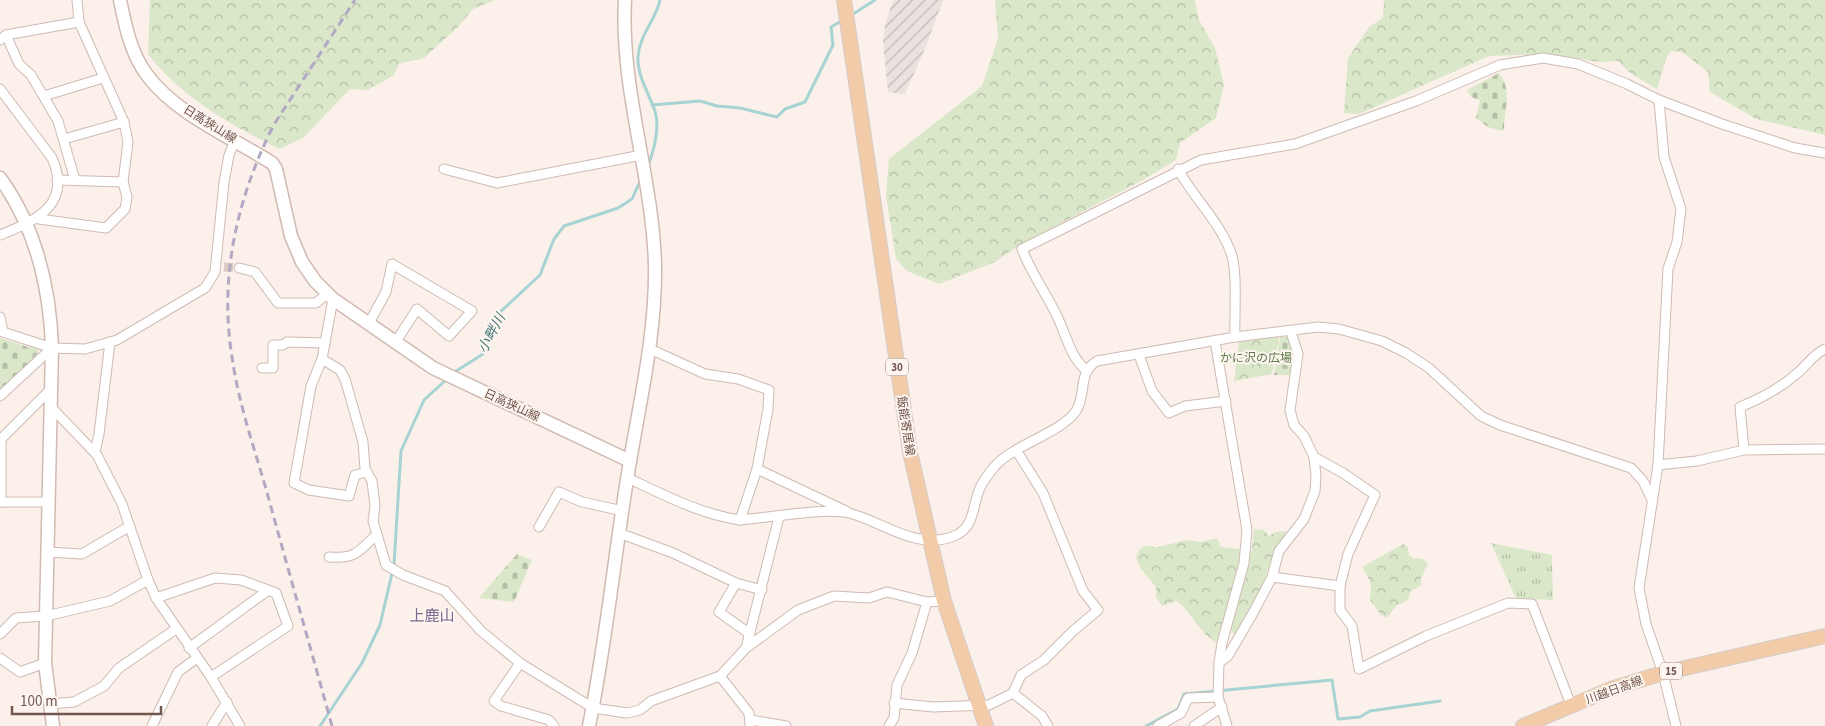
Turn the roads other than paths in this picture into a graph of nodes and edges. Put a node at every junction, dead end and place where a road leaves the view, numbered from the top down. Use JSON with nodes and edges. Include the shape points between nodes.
{"nodes":[{"id":1,"x":76,"y":0,"type":"edge"},
{"id":2,"x":120,"y":0,"type":"edge"},
{"id":3,"x":625,"y":0,"type":"edge"},
{"id":4,"x":844,"y":0,"type":"edge"},
{"id":5,"x":79,"y":22,"type":"junction"},
{"id":6,"x":3,"y":38,"type":"edge"},
{"id":7,"x":103,"y":78,"type":"junction"},
{"id":8,"x":0,"y":89,"type":"edge"},
{"id":9,"x":44,"y":96,"type":"junction"},
{"id":10,"x":1660,"y":100,"type":"junction"},
{"id":11,"x":124,"y":122,"type":"junction"},
{"id":12,"x":64,"y":139,"type":"junction"},
{"id":13,"x":236,"y":141,"type":"junction"},
{"id":14,"x":1825,"y":153,"type":"edge"},
{"id":15,"x":643,"y":160,"type":"junction"},
{"id":16,"x":444,"y":169,"type":"dead end"},
{"id":17,"x":1178,"y":169,"type":"junction"},
{"id":18,"x":0,"y":178,"type":"edge"},
{"id":19,"x":57,"y":180,"type":"junction"},
{"id":20,"x":75,"y":180,"type":"junction"},
{"id":21,"x":123,"y":182,"type":"junction"},
{"id":22,"x":33,"y":221,"type":"junction"},
{"id":23,"x":0,"y":235,"type":"edge"},
{"id":24,"x":239,"y":268,"type":"tunnel mouth"},
{"id":25,"x":330,"y":297,"type":"junction"},
{"id":26,"x":0,"y":317,"type":"edge"},
{"id":27,"x":369,"y":324,"type":"junction"},
{"id":28,"x":1,"y":331,"type":"edge"},
{"id":29,"x":1291,"y":332,"type":"junction"},
{"id":30,"x":1235,"y":337,"type":"junction"},
{"id":31,"x":1215,"y":341,"type":"junction"},
{"id":32,"x":110,"y":342,"type":"junction"},
{"id":33,"x":325,"y":343,"type":"junction"},
{"id":34,"x":395,"y":343,"type":"junction"},
{"id":35,"x":52,"y":348,"type":"junction"},
{"id":36,"x":650,"y":349,"type":"junction"},
{"id":37,"x":1825,"y":349,"type":"edge"},
{"id":38,"x":1139,"y":355,"type":"junction"},
{"id":39,"x":322,"y":359,"type":"junction"},
{"id":40,"x":262,"y":368,"type":"dead end"},
{"id":41,"x":1086,"y":370,"type":"junction"},
{"id":42,"x":51,"y":389,"type":"junction"},
{"id":43,"x":0,"y":396,"type":"edge"},
{"id":44,"x":1226,"y":401,"type":"junction"},
{"id":45,"x":51,"y":407,"type":"junction"},
{"id":46,"x":1825,"y":449,"type":"edge"},
{"id":47,"x":1016,"y":450,"type":"junction"},
{"id":48,"x":1744,"y":450,"type":"junction"},
{"id":49,"x":95,"y":452,"type":"junction"},
{"id":50,"x":1314,"y":457,"type":"junction"},
{"id":51,"x":630,"y":461,"type":"junction"},
{"id":52,"x":1658,"y":465,"type":"junction"},
{"id":53,"x":757,"y":469,"type":"junction"},
{"id":54,"x":367,"y":472,"type":"junction"},
{"id":55,"x":628,"y":478,"type":"junction"},
{"id":56,"x":1652,"y":500,"type":"junction"},
{"id":57,"x":0,"y":502,"type":"edge"},
{"id":58,"x":49,"y":502,"type":"junction"},
{"id":59,"x":623,"y":512,"type":"junction"},
{"id":60,"x":848,"y":512,"type":"junction"},
{"id":61,"x":780,"y":517,"type":"junction"},
{"id":62,"x":740,"y":520,"type":"junction"},
{"id":63,"x":130,"y":526,"type":"junction"},
{"id":64,"x":539,"y":527,"type":"dead end"},
{"id":65,"x":619,"y":533,"type":"junction"},
{"id":66,"x":377,"y":534,"type":"junction"},
{"id":67,"x":928,"y":540,"type":"junction"},
{"id":68,"x":47,"y":552,"type":"junction"},
{"id":69,"x":329,"y":557,"type":"dead end"},
{"id":70,"x":1272,"y":577,"type":"junction"},
{"id":71,"x":148,"y":580,"type":"junction"},
{"id":72,"x":736,"y":583,"type":"junction"},
{"id":73,"x":1340,"y":586,"type":"junction"},
{"id":74,"x":762,"y":590,"type":"junction"},
{"id":75,"x":267,"y":591,"type":"junction"},
{"id":76,"x":156,"y":598,"type":"junction"},
{"id":77,"x":944,"y":601,"type":"junction"},
{"id":78,"x":927,"y":602,"type":"junction"},
{"id":79,"x":46,"y":616,"type":"junction"},
{"id":80,"x":176,"y":629,"type":"junction"},
{"id":81,"x":0,"y":634,"type":"edge"},
{"id":82,"x":750,"y":634,"type":"junction"},
{"id":83,"x":1825,"y":636,"type":"edge"},
{"id":84,"x":188,"y":648,"type":"junction"},
{"id":85,"x":746,"y":648,"type":"junction"},
{"id":86,"x":0,"y":658,"type":"edge"},
{"id":87,"x":197,"y":658,"type":"junction"},
{"id":88,"x":45,"y":663,"type":"junction"},
{"id":89,"x":520,"y":663,"type":"junction"},
{"id":90,"x":1219,"y":663,"type":"junction"},
{"id":91,"x":1663,"y":673,"type":"junction"},
{"id":92,"x":720,"y":676,"type":"junction"},
{"id":93,"x":211,"y":677,"type":"junction"},
{"id":94,"x":1012,"y":693,"type":"junction"},
{"id":95,"x":1218,"y":697,"type":"junction"},
{"id":96,"x":227,"y":702,"type":"junction"},
{"id":97,"x":894,"y":703,"type":"junction"},
{"id":98,"x":50,"y":704,"type":"junction"},
{"id":99,"x":1571,"y":705,"type":"junction"},
{"id":100,"x":978,"y":706,"type":"junction"},
{"id":101,"x":1222,"y":707,"type":"junction"},
{"id":102,"x":593,"y":708,"type":"junction"},
{"id":103,"x":751,"y":723,"type":"edge"},
{"id":104,"x":52,"y":726,"type":"edge"},
{"id":105,"x":152,"y":726,"type":"edge"},
{"id":106,"x":212,"y":726,"type":"edge"},
{"id":107,"x":240,"y":726,"type":"edge"},
{"id":108,"x":554,"y":726,"type":"edge"},
{"id":109,"x":589,"y":726,"type":"edge"},
{"id":110,"x":786,"y":726,"type":"edge"},
{"id":111,"x":889,"y":726,"type":"edge"},
{"id":112,"x":986,"y":726,"type":"edge"},
{"id":113,"x":1048,"y":726,"type":"edge"},
{"id":114,"x":1158,"y":726,"type":"edge"},
{"id":115,"x":1194,"y":726,"type":"edge"},
{"id":116,"x":1228,"y":726,"type":"edge"},
{"id":117,"x":1523,"y":726,"type":"edge"},
{"id":118,"x":1676,"y":726,"type":"edge"}],
"edges":[{"from":1,"to":5,"type":"street"},
{"from":2,"to":13,"type":"main road","name":"日高狭山線","via":[[134,51],[146,75],[188,112]]},
{"from":3,"to":15,"type":"main road","via":[[626,60]]},
{"from":4,"to":67,"type":"main road","name":"飯能寄居線","number":"30","via":[[908,443]]},
{"from":5,"to":6,"type":"street"},
{"from":5,"to":7,"type":"street"},
{"from":6,"to":9,"type":"street"},
{"from":7,"to":9,"type":"street"},
{"from":7,"to":11,"type":"street"},
{"from":8,"to":19,"type":"street","via":[[52,158]]},
{"from":9,"to":12,"type":"street"},
{"from":10,"to":14,"type":"street","via":[[1795,148]]},
{"from":10,"to":17,"type":"street","via":[[1578,64],[1543,58],[1500,65],[1416,101],[1295,144],[1201,160]]},
{"from":10,"to":52,"type":"street","via":[[1664,157],[1681,210],[1677,242],[1668,269]]},
{"from":11,"to":12,"type":"street"},
{"from":11,"to":21,"type":"street","via":[[128,142]]},
{"from":12,"to":20,"type":"street"},
{"from":13,"to":25,"type":"main road","name":"日高狭山線","via":[[272,163],[276,169],[291,236],[302,262]]},
{"from":13,"to":32,"type":"street","via":[[229,155],[224,182],[220,267],[205,288]]},
{"from":15,"to":16,"type":"street","via":[[497,183]]},
{"from":15,"to":36,"type":"main road","via":[[654,236]]},
{"from":17,"to":30,"type":"street","via":[[1232,255]]},
{"from":17,"to":41,"type":"street","via":[[1022,250],[1078,364]]},
{"from":18,"to":22,"type":"main road"},
{"from":19,"to":20,"type":"street"},
{"from":19,"to":22,"type":"street","via":[[50,208]]},
{"from":20,"to":21,"type":"street"},
{"from":21,"to":22,"type":"street","via":[[126,209],[106,228]]},
{"from":22,"to":23,"type":"street"},
{"from":22,"to":35,"type":"main road","via":[[47,289]]},
{"from":24,"to":25,"type":"street","via":[[254,272],[278,303],[316,303]]},
{"from":25,"to":27,"type":"main road","name":"日高狭山線"},
{"from":25,"to":33,"type":"street"},
{"from":26,"to":28,"type":"street"},
{"from":27,"to":34,"type":"main road","name":"日高狭山線"},
{"from":27,"to":34,"type":"street","via":[[386,292],[392,264],[472,311],[449,336],[417,309]]},
{"from":28,"to":35,"type":"street"},
{"from":29,"to":30,"type":"street"},
{"from":29,"to":50,"type":"street","via":[[1298,354],[1290,410],[1294,425],[1304,436]]},
{"from":29,"to":56,"type":"street","via":[[1318,327],[1382,340],[1428,368],[1481,416],[1522,433],[1631,468],[1643,481]]},
{"from":30,"to":31,"type":"street"},
{"from":31,"to":38,"type":"street"},
{"from":31,"to":44,"type":"street"},
{"from":32,"to":35,"type":"street","via":[[85,349]]},
{"from":32,"to":49,"type":"street","via":[[100,434]]},
{"from":33,"to":39,"type":"street"},
{"from":33,"to":40,"type":"street","via":[[273,345],[273,368]]},
{"from":34,"to":51,"type":"main road","name":"日高狭山線","via":[[444,373]]},
{"from":35,"to":42,"type":"main road"},
{"from":35,"to":43,"type":"street"},
{"from":36,"to":51,"type":"main road"},
{"from":36,"to":53,"type":"street","via":[[705,374],[738,379],[769,390]]},
{"from":37,"to":48,"type":"street","via":[[1816,353],[1797,374],[1770,395],[1740,408]]},
{"from":38,"to":41,"type":"street","via":[[1097,361]]},
{"from":38,"to":44,"type":"street","via":[[1152,392],[1169,413],[1185,406]]},
{"from":39,"to":54,"type":"street","via":[[340,370],[345,379],[363,442]]},
{"from":39,"to":54,"type":"street","via":[[311,386],[294,483],[309,490],[349,496],[355,475]]},
{"from":41,"to":47,"type":"street","via":[[1075,413]]},
{"from":42,"to":45,"type":"main road"},
{"from":42,"to":57,"type":"street","via":[[1,439]]},
{"from":44,"to":90,"type":"street","via":[[1247,543]]},
{"from":45,"to":49,"type":"street"},
{"from":45,"to":58,"type":"main road"},
{"from":46,"to":48,"type":"street"},
{"from":47,"to":67,"type":"street","via":[[994,466],[980,488],[967,527],[953,536]]},
{"from":47,"to":94,"type":"street","via":[[1042,493],[1083,591],[1098,610],[1044,660],[1021,675]]},
{"from":48,"to":52,"type":"street","via":[[1697,461]]},
{"from":49,"to":63,"type":"street"},
{"from":50,"to":70,"type":"street","via":[[1315,491],[1304,519],[1279,551]]},
{"from":50,"to":73,"type":"street","via":[[1375,494],[1348,554]]},
{"from":51,"to":55,"type":"main road"},
{"from":52,"to":56,"type":"street"},
{"from":53,"to":60,"type":"street"},
{"from":53,"to":62,"type":"street"},
{"from":54,"to":66,"type":"street","via":[[372,481],[373,521]]},
{"from":55,"to":59,"type":"main road"},
{"from":55,"to":62,"type":"street","via":[[678,502]]},
{"from":56,"to":91,"type":"street","via":[[1639,588],[1646,624]]},
{"from":57,"to":58,"type":"street"},
{"from":58,"to":68,"type":"main road"},
{"from":59,"to":64,"type":"street","via":[[582,502],[559,492]]},
{"from":59,"to":65,"type":"main road"},
{"from":60,"to":61,"type":"street"},
{"from":60,"to":67,"type":"street","via":[[914,539]]},
{"from":61,"to":62,"type":"street"},
{"from":61,"to":74,"type":"street"},
{"from":63,"to":68,"type":"street","via":[[82,554]]},
{"from":63,"to":71,"type":"street"},
{"from":65,"to":72,"type":"street","via":[[673,553]]},
{"from":65,"to":102,"type":"main road"},
{"from":66,"to":69,"type":"street","via":[[353,556]]},
{"from":66,"to":89,"type":"street","via":[[388,568],[445,591],[482,631]]},
{"from":67,"to":77,"type":"main road","name":"飯能寄居線","number":"30"},
{"from":68,"to":79,"type":"main road"},
{"from":70,"to":73,"type":"street"},
{"from":70,"to":90,"type":"street","via":[[1228,656]]},
{"from":71,"to":76,"type":"street"},
{"from":71,"to":79,"type":"street","via":[[110,601]]},
{"from":72,"to":74,"type":"street"},
{"from":72,"to":82,"type":"street","via":[[719,612]]},
{"from":73,"to":99,"type":"street","via":[[1340,610],[1352,626],[1359,670],[1426,636],[1508,602],[1532,604]]},
{"from":74,"to":82,"type":"street"},
{"from":75,"to":76,"type":"street","via":[[241,580],[215,578]]},
{"from":75,"to":84,"type":"street"},
{"from":75,"to":93,"type":"street","via":[[276,594],[288,626]]},
{"from":76,"to":80,"type":"street"},
{"from":77,"to":78,"type":"street"},
{"from":77,"to":100,"type":"main road","name":"飯能寄居線","number":"30"},
{"from":78,"to":85,"type":"street","via":[[887,592],[869,598],[834,596],[798,610]]},
{"from":78,"to":97,"type":"street","via":[[912,653],[897,685]]},
{"from":79,"to":81,"type":"street","via":[[16,618]]},
{"from":79,"to":88,"type":"main road"},
{"from":80,"to":84,"type":"street"},
{"from":80,"to":98,"type":"street","via":[[119,668],[104,686],[74,702]]},
{"from":82,"to":85,"type":"street"},
{"from":83,"to":91,"type":"main road","name":"川越日高線","number":"15"},
{"from":84,"to":87,"type":"street"},
{"from":85,"to":92,"type":"street"},
{"from":86,"to":88,"type":"street","via":[[20,672]]},
{"from":87,"to":93,"type":"street"},
{"from":87,"to":105,"type":"street","via":[[178,672]]},
{"from":88,"to":98,"type":"main road"},
{"from":89,"to":102,"type":"street"},
{"from":89,"to":108,"type":"street","via":[[494,701],[549,720]]},
{"from":90,"to":95,"type":"street"},
{"from":91,"to":99,"type":"main road","name":"川越日高線","number":"15"},
{"from":91,"to":118,"type":"street"},
{"from":92,"to":102,"type":"street","via":[[651,702],[640,710],[627,713]]},
{"from":92,"to":103,"type":"street","via":[[749,713]]},
{"from":93,"to":96,"type":"street"},
{"from":94,"to":100,"type":"street","via":[[989,705]]},
{"from":94,"to":113,"type":"street","via":[[1042,716]]},
{"from":95,"to":101,"type":"street"},
{"from":95,"to":114,"type":"street","via":[[1188,698],[1181,714]]},
{"from":96,"to":106,"type":"street"},
{"from":96,"to":107,"type":"street"},
{"from":97,"to":100,"type":"street","via":[[933,707]]},
{"from":97,"to":111,"type":"street","via":[[894,718]]},
{"from":98,"to":104,"type":"main road"},
{"from":99,"to":117,"type":"main road","name":"川越日高線","number":"15"},
{"from":100,"to":112,"type":"main road","name":"飯能寄居線","number":"30"},
{"from":101,"to":115,"type":"street"},
{"from":101,"to":116,"type":"street"},
{"from":102,"to":109,"type":"main road"},
{"from":103,"to":110,"type":"street"}]}
